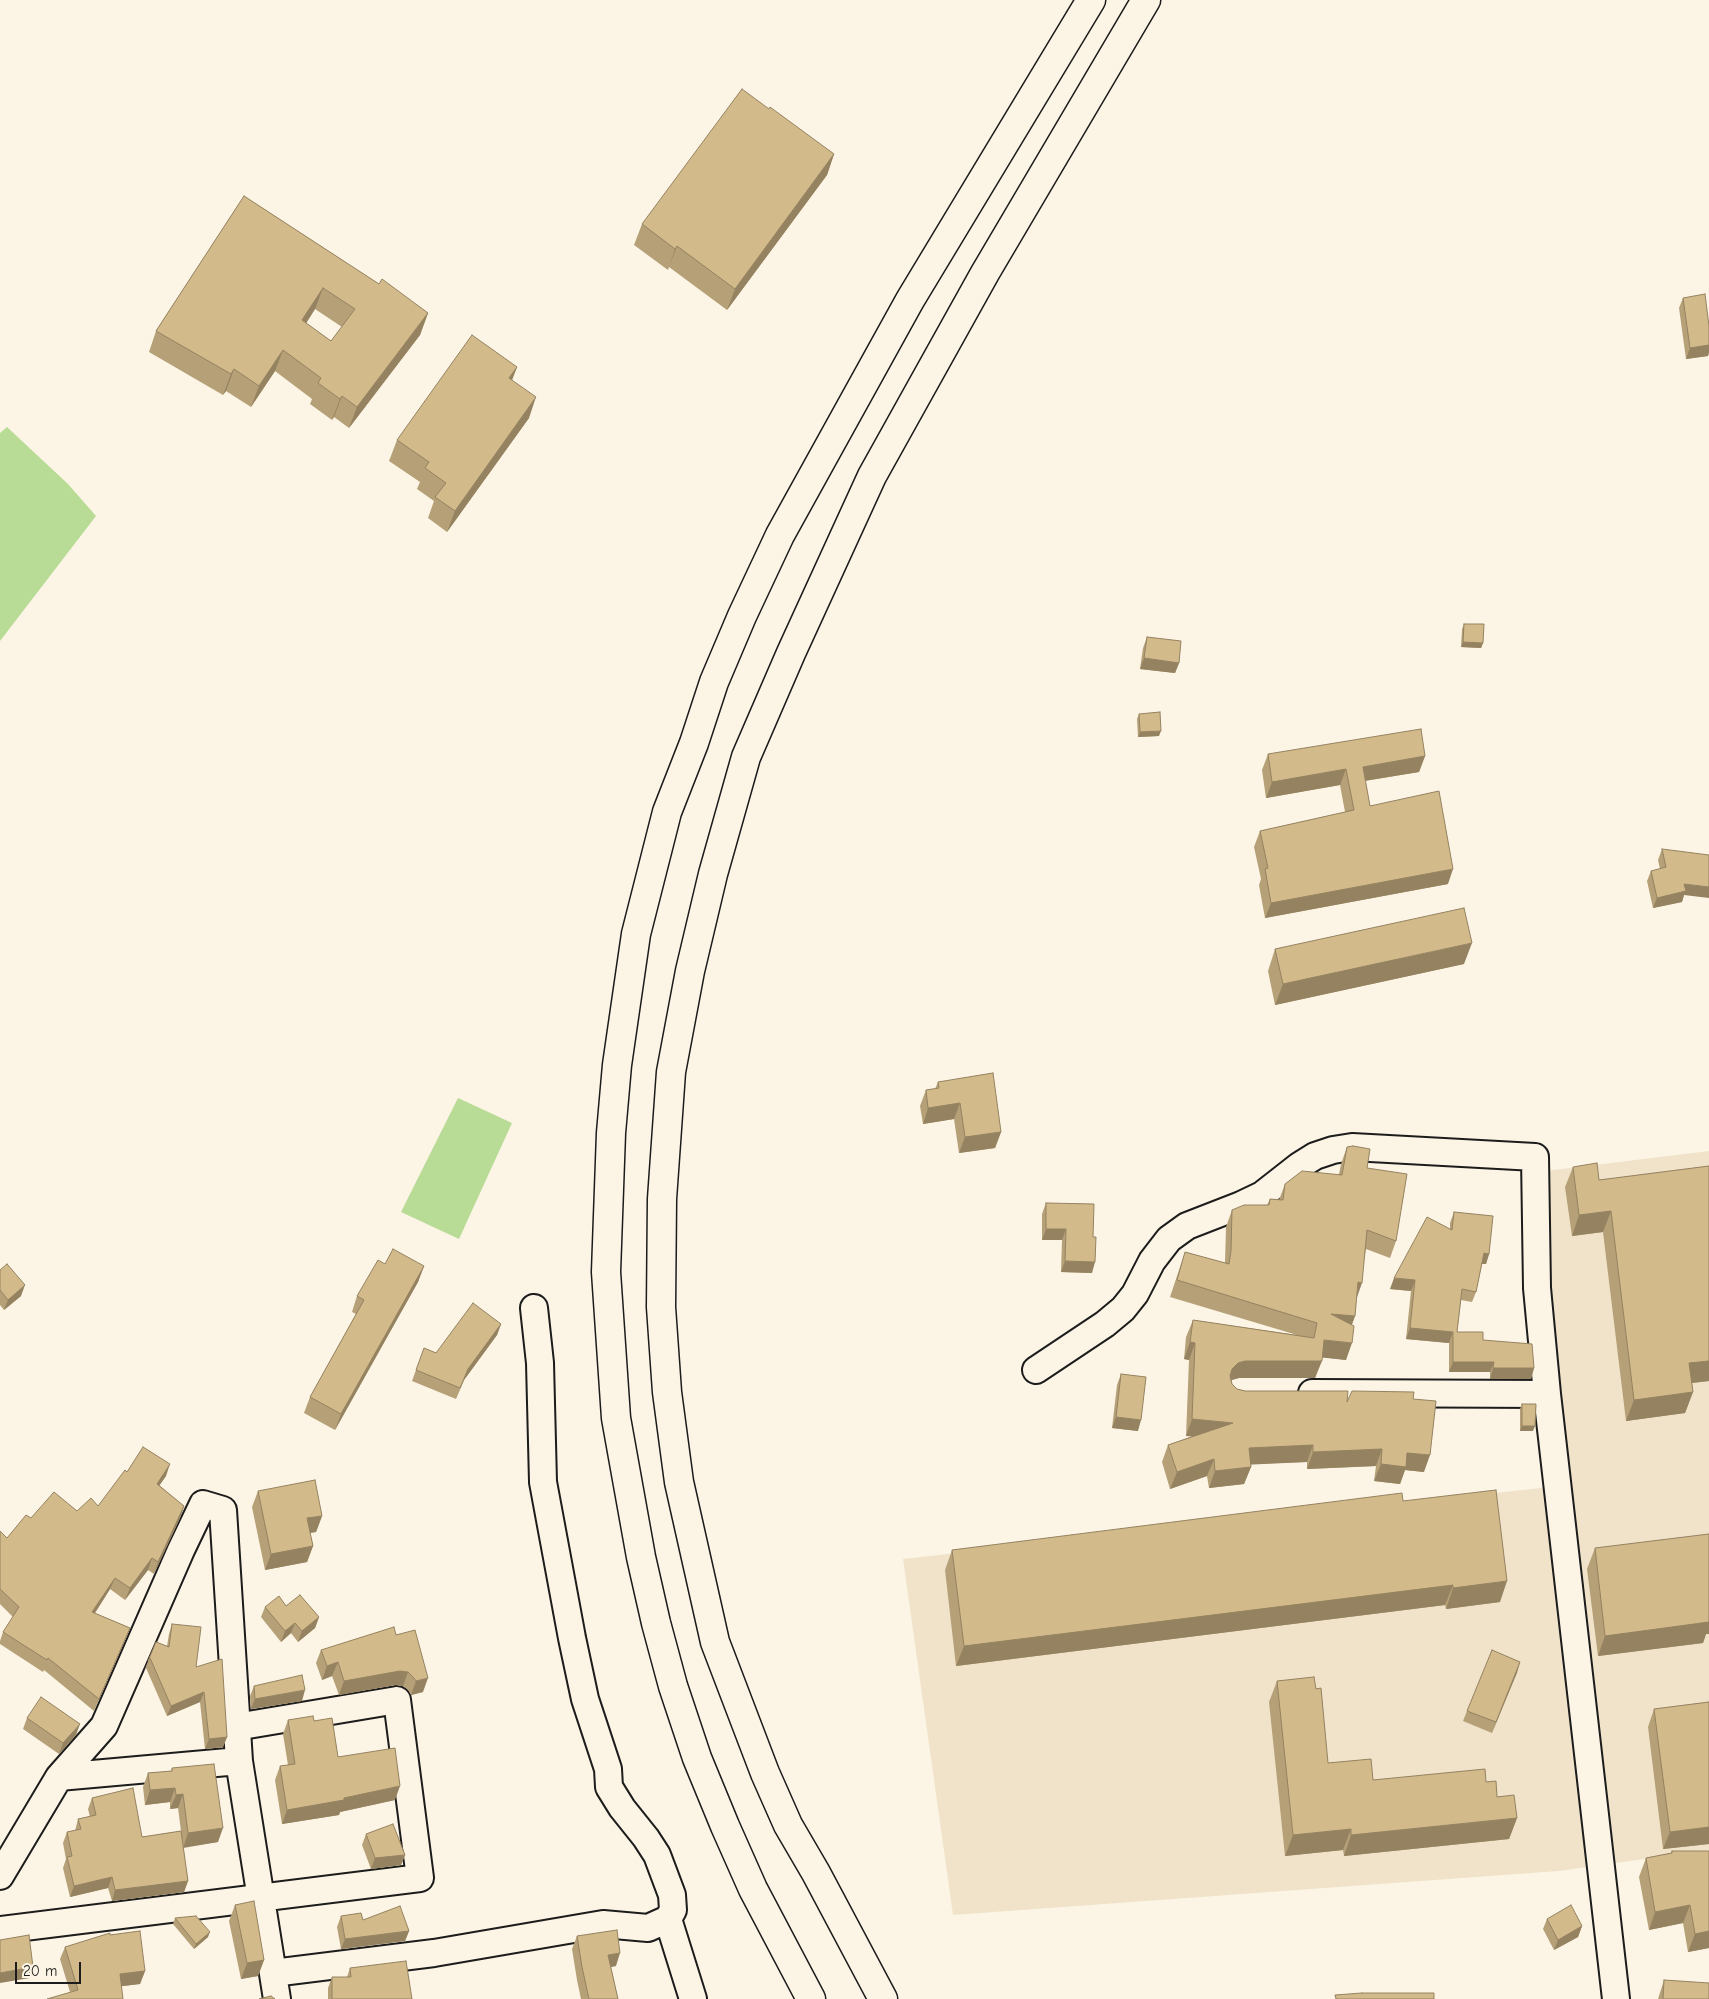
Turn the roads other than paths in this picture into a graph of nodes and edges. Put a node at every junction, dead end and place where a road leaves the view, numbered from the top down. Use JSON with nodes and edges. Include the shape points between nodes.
{"nodes":[{"id":1,"x":1091,"y":0,"type":"edge"},
{"id":2,"x":1146,"y":0,"type":"edge"},
{"id":3,"x":534,"y":1308,"type":"dead end"},
{"id":4,"x":1036,"y":1370,"type":"dead end"},
{"id":5,"x":1288,"y":1393,"type":"edge"},
{"id":6,"x":1546,"y":1394,"type":"junction"},
{"id":7,"x":236,"y":1727,"type":"junction"},
{"id":8,"x":239,"y":1762,"type":"junction"},
{"id":9,"x":59,"y":1777,"type":"junction"},
{"id":10,"x":0,"y":1876,"type":"edge"},
{"id":11,"x":261,"y":1899,"type":"junction"},
{"id":12,"x":668,"y":1919,"type":"junction"},
{"id":13,"x":0,"y":1930,"type":"edge"},
{"id":14,"x":273,"y":1973,"type":"junction"},
{"id":15,"x":277,"y":1999,"type":"edge"},
{"id":16,"x":693,"y":1999,"type":"edge"},
{"id":17,"x":811,"y":1999,"type":"edge"},
{"id":18,"x":883,"y":1999,"type":"edge"},
{"id":19,"x":1616,"y":1999,"type":"edge"}],
"edges":[{"from":1,"to":17,"type":"highway","via":[[910,300],[780,535],[742,616],[714,682],[667,812],[636,934],[617,1065],[606,1272],[616,1418],[641,1556],[673,1686],[697,1758],[754,1889]]},
{"from":2,"to":18,"type":"highway","via":[[985,274],[872,476],[791,653],[746,757],[712,874],[671,1072],[662,1199],[661,1307],[667,1392],[679,1482],[715,1642],[764,1773],[788,1825]]},
{"from":3,"to":12,"type":"street","via":[[540,1363],[543,1482],[585,1699],[608,1769],[609,1787],[657,1855],[672,1895],[673,1910]]},
{"from":4,"to":6,"type":"street","via":[[1123,1309],[1135,1294],[1152,1261],[1169,1240],[1187,1226],[1262,1195],[1316,1156],[1352,1147],[1535,1157],[1537,1288]]},
{"from":5,"to":6,"type":"street"},
{"from":6,"to":19,"type":"street"},
{"from":7,"to":8,"type":"street"},
{"from":7,"to":9,"type":"street","via":[[223,1510],[203,1504],[104,1726]]},
{"from":7,"to":11,"type":"street","via":[[397,1700],[420,1878]]},
{"from":8,"to":9,"type":"street"},
{"from":8,"to":11,"type":"street"},
{"from":9,"to":10,"type":"street"},
{"from":11,"to":13,"type":"street"},
{"from":11,"to":14,"type":"street"},
{"from":12,"to":14,"type":"street","via":[[648,1928],[603,1924],[434,1953]]},
{"from":12,"to":16,"type":"street"},
{"from":14,"to":15,"type":"street"}]}
